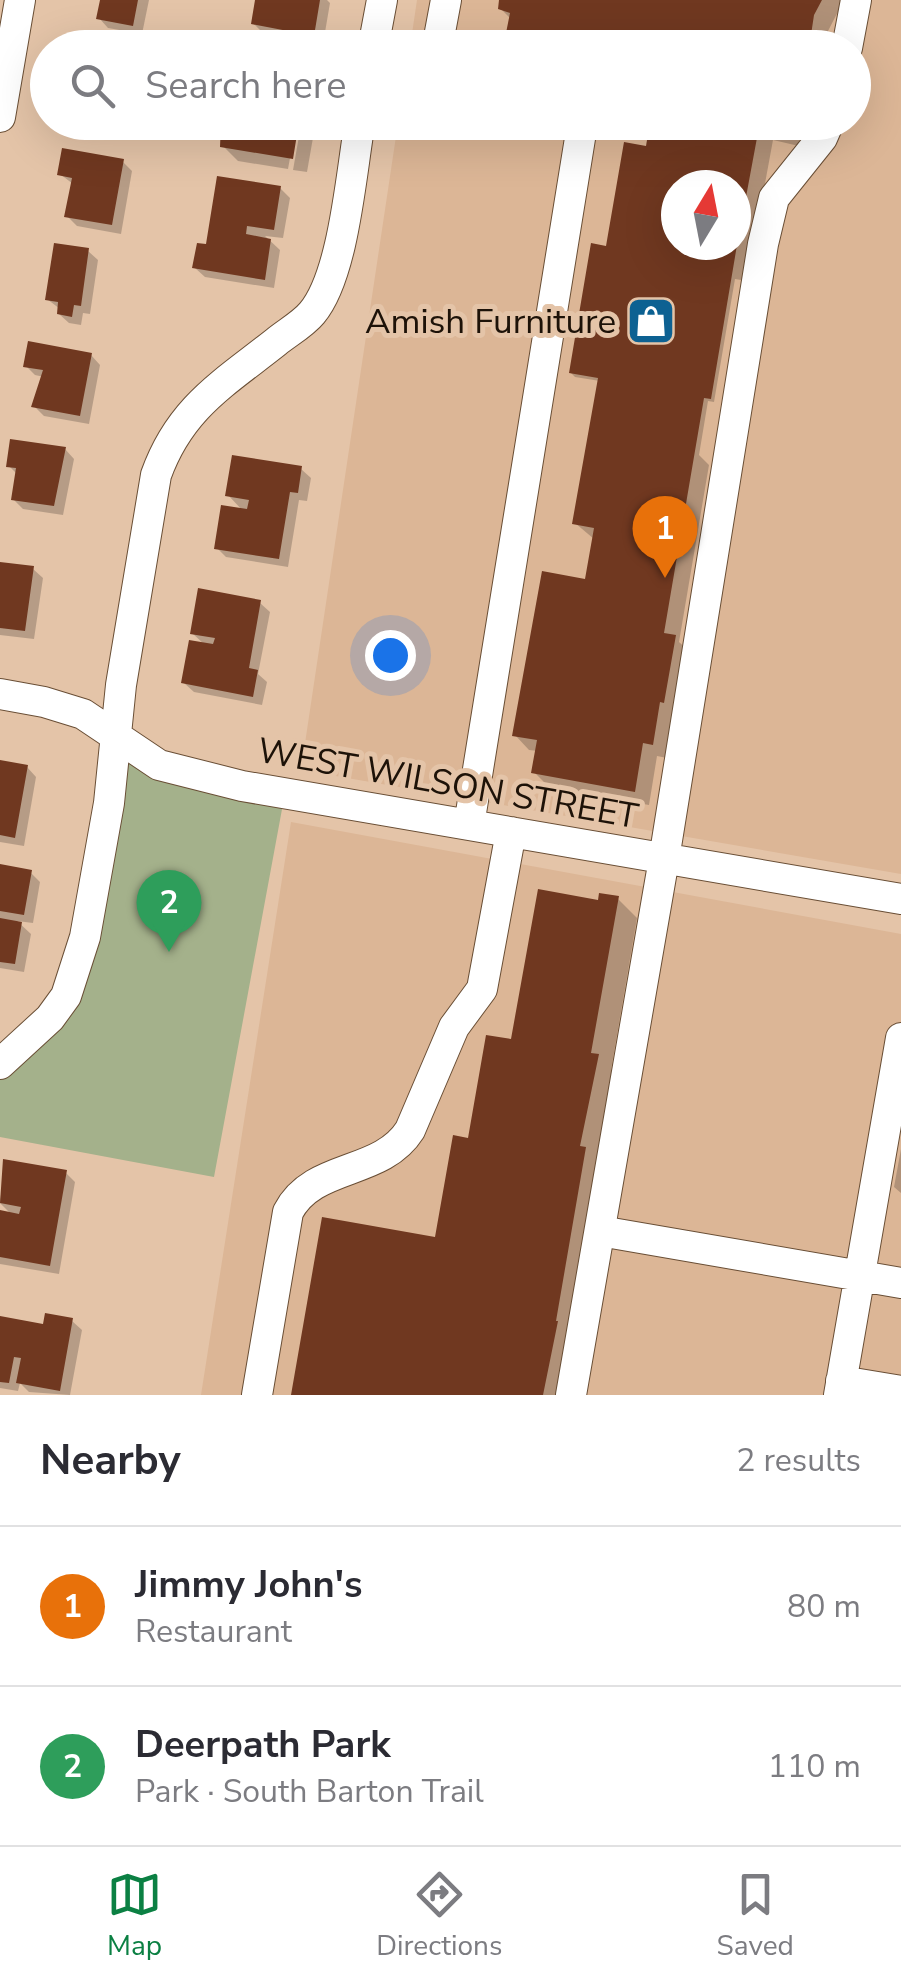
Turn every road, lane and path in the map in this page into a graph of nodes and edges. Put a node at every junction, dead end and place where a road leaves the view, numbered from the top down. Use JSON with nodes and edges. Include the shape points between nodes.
{"nodes":[{"id":1,"x":20,"y":0,"type":"edge"},
{"id":2,"x":382,"y":0,"type":"edge"},
{"id":3,"x":446,"y":0,"type":"edge"},
{"id":4,"x":856,"y":0,"type":"edge"},
{"id":5,"x":376,"y":30,"type":"edge"},
{"id":6,"x":440,"y":30,"type":"edge"},
{"id":7,"x":850,"y":30,"type":"edge"},
{"id":8,"x":0,"y":116,"type":"edge"},
{"id":9,"x":357,"y":140,"type":"edge"},
{"id":10,"x":580,"y":140,"type":"edge"},
{"id":11,"x":820,"y":140,"type":"edge"},
{"id":12,"x":0,"y":694,"type":"edge"},
{"id":13,"x":116,"y":737,"type":"junction"},
{"id":14,"x":469,"y":825,"type":"junction"},
{"id":15,"x":511,"y":832,"type":"junction"},
{"id":16,"x":664,"y":859,"type":"junction"},
{"id":17,"x":901,"y":899,"type":"edge"},
{"id":18,"x":901,"y":1038,"type":"edge"},
{"id":19,"x":0,"y":1064,"type":"edge"},
{"id":20,"x":600,"y":1230,"type":"junction"},
{"id":21,"x":860,"y":1276,"type":"junction"},
{"id":22,"x":901,"y":1283,"type":"edge"},
{"id":23,"x":840,"y":1388,"type":"edge"},
{"id":24,"x":901,"y":1391,"type":"edge"},
{"id":25,"x":257,"y":1395,"type":"edge"},
{"id":26,"x":571,"y":1395,"type":"edge"}],
"edges":[{"from":1,"to":8,"type":"street"},
{"from":2,"to":5,"type":"street"},
{"from":3,"to":6,"type":"street"},
{"from":4,"to":7,"type":"street"},
{"from":9,"to":13,"type":"street","via":[[330,279],[312,314],[204,398],[166,446]]},
{"from":10,"to":14,"type":"street"},
{"from":11,"to":16,"type":"street","via":[[774,198],[763,244]]},
{"from":12,"to":13,"type":"street","name":"WEST WILSON STREET","via":[[83,714]]},
{"from":13,"to":14,"type":"street","name":"WEST WILSON STREET","via":[[158,765],[199,776]]},
{"from":13,"to":19,"type":"street","via":[[77,966],[50,1018]]},
{"from":14,"to":15,"type":"street","name":"WEST WILSON STREET"},
{"from":15,"to":16,"type":"street","name":"WEST WILSON STREET"},
{"from":15,"to":25,"type":"street","via":[[482,989],[454,1027],[410,1130],[386,1154],[308,1185],[288,1212]]},
{"from":16,"to":17,"type":"street","name":"WEST WILSON STREET"},
{"from":16,"to":20,"type":"street"},
{"from":18,"to":21,"type":"street"},
{"from":20,"to":21,"type":"street"},
{"from":20,"to":26,"type":"street"},
{"from":21,"to":22,"type":"street"},
{"from":21,"to":23,"type":"street"},
{"from":23,"to":24,"type":"street"}]}
